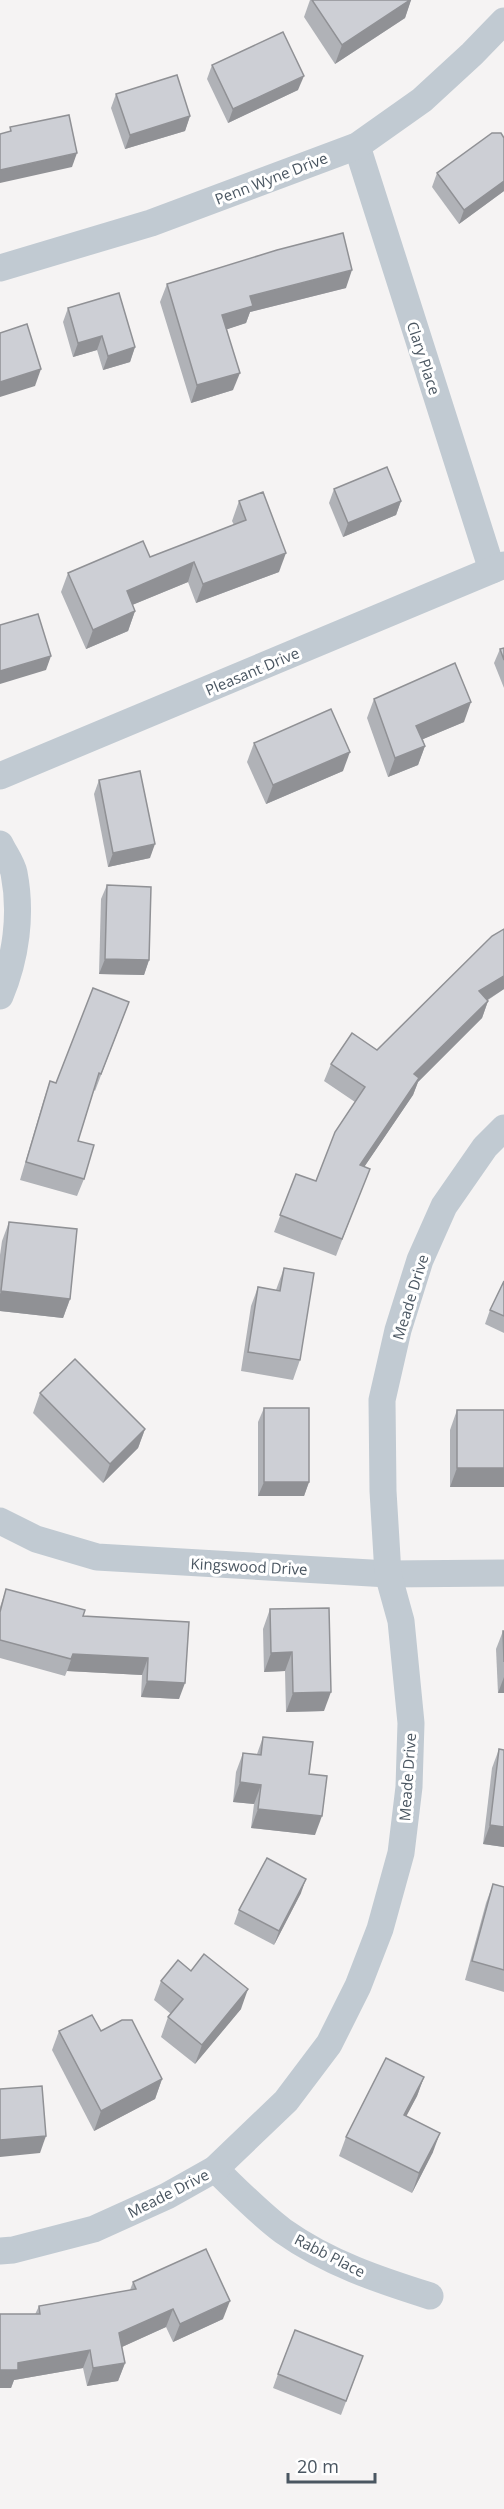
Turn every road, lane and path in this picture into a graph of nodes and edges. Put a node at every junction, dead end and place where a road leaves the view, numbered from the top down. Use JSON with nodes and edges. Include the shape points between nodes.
{"nodes":[{"id":1,"x":504,"y":21,"type":"edge"},
{"id":2,"x":357,"y":146,"type":"junction"},
{"id":3,"x":0,"y":268,"type":"edge"},
{"id":4,"x":498,"y":568,"type":"edge"},
{"id":5,"x":0,"y":776,"type":"edge"},
{"id":6,"x":0,"y":844,"type":"edge"},
{"id":7,"x":0,"y":996,"type":"edge"},
{"id":8,"x":504,"y":1128,"type":"edge"},
{"id":9,"x":0,"y":1521,"type":"edge"},
{"id":10,"x":504,"y":1573,"type":"edge"},
{"id":11,"x":388,"y":1574,"type":"junction"},
{"id":12,"x":215,"y":2169,"type":"junction"},
{"id":13,"x":0,"y":2251,"type":"edge"},
{"id":14,"x":430,"y":2296,"type":"dead end"}],
"edges":[{"from":1,"to":2,"type":"street","name":"Penn Wyne Drive","via":[[422,100]]},
{"from":2,"to":3,"type":"street","name":"Penn Wyne Drive","via":[[151,223]]},
{"from":2,"to":4,"type":"street","name":"Clary Place"},
{"from":4,"to":5,"type":"street","name":"Pleasant Drive"},
{"from":6,"to":7,"type":"street","via":[[14,871],[18,925],[9,975]]},
{"from":8,"to":11,"type":"street","name":"Meade Drive","via":[[485,1147],[444,1206],[420,1260],[398,1330],[382,1400]]},
{"from":9,"to":11,"type":"street","name":"Kingswood Drive","via":[[36,1539],[97,1557]]},
{"from":10,"to":11,"type":"street","name":"Kingswood Drive"},
{"from":11,"to":12,"type":"street","name":"Meade Drive","via":[[401,1621],[410,1733],[409,1787],[401,1853],[380,1929],[329,2044],[286,2101]]},
{"from":12,"to":13,"type":"street","name":"Meade Drive","via":[[94,2229]]},
{"from":12,"to":14,"type":"street","name":"Rabb Place","via":[[283,2230],[325,2257]]}]}
